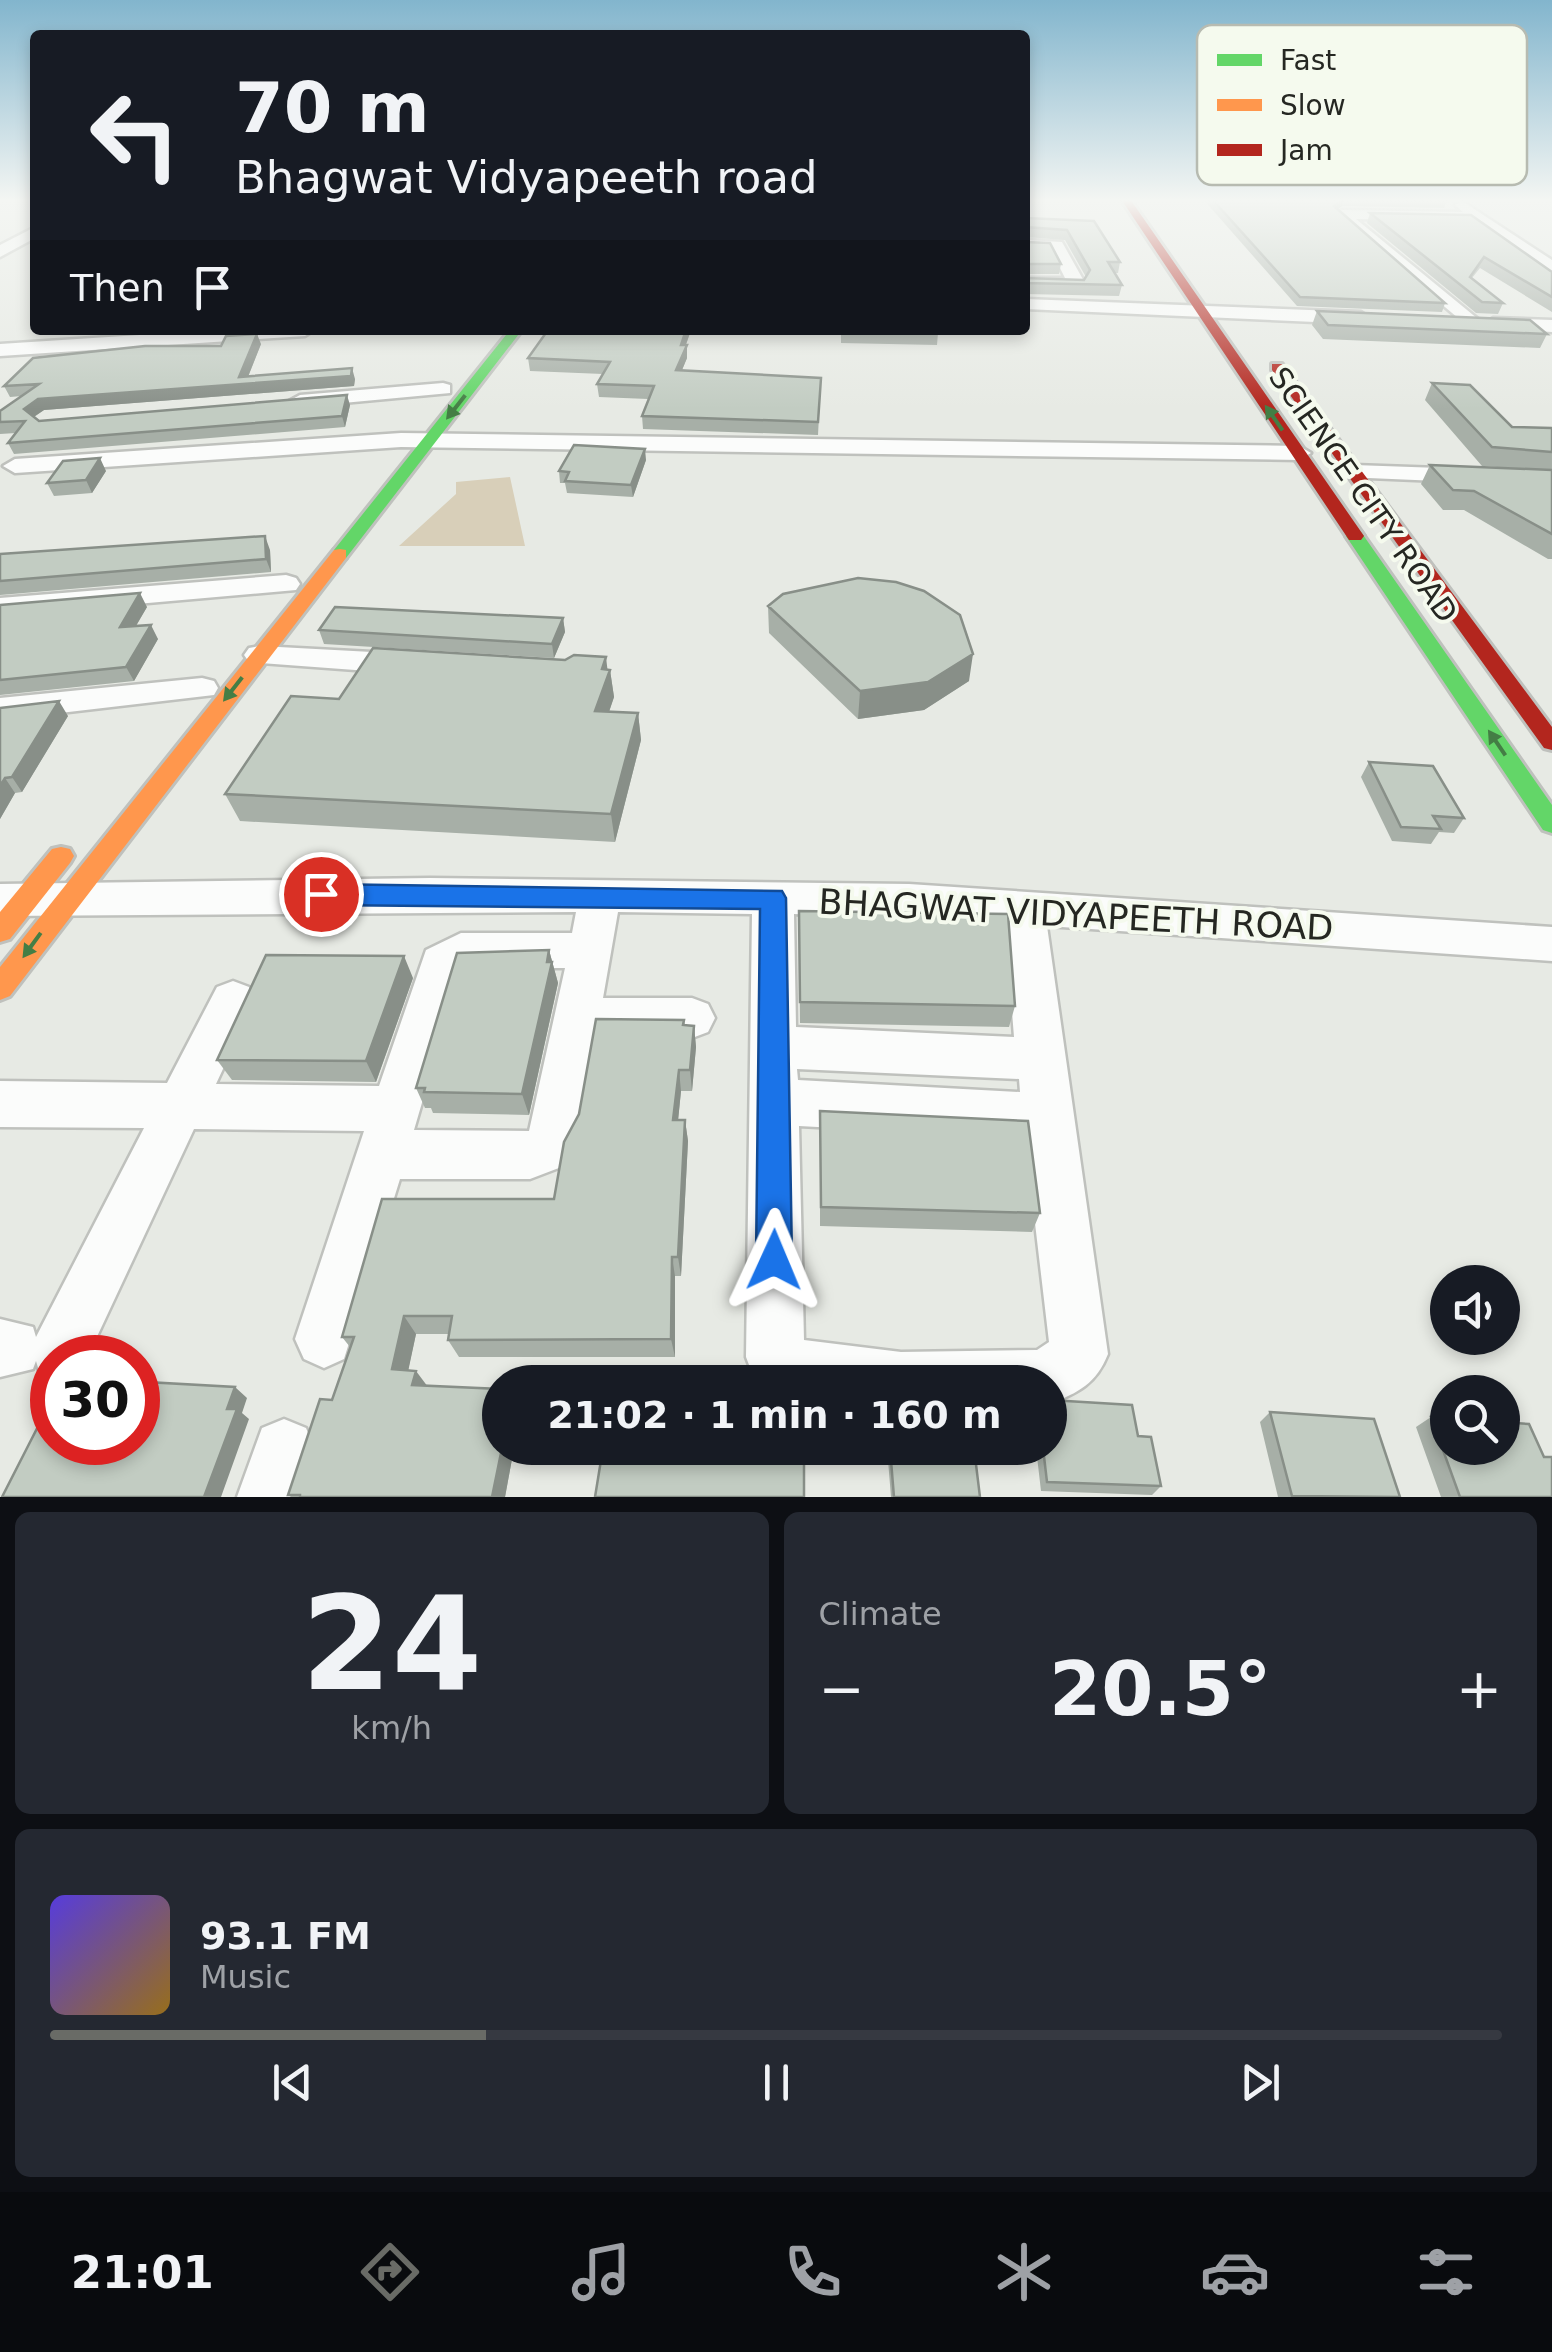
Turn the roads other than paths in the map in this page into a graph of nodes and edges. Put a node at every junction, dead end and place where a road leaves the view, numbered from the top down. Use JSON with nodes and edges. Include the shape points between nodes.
{"nodes":[{"id":1,"x":1069,"y":269,"type":"edge"},
{"id":2,"x":1171,"y":269,"type":"edge"},
{"id":3,"x":1407,"y":269,"type":"edge"},
{"id":4,"x":1030,"y":282,"type":"edge"},
{"id":5,"x":1030,"y":304,"type":"edge"},
{"id":6,"x":1230,"y":304,"type":"junction"},
{"id":7,"x":1198,"y":310,"type":"junction"},
{"id":8,"x":1373,"y":318,"type":"edge"},
{"id":9,"x":1432,"y":321,"type":"edge"},
{"id":10,"x":1471,"y":323,"type":"junction"},
{"id":11,"x":1552,"y":326,"type":"edge"},
{"id":12,"x":212,"y":335,"type":"edge"},
{"id":13,"x":490,"y":335,"type":"edge"},
{"id":14,"x":512,"y":335,"type":"edge"},
{"id":15,"x":0,"y":350,"type":"edge"},
{"id":16,"x":444,"y":390,"type":"junction"},
{"id":17,"x":275,"y":403,"type":"edge"},
{"id":18,"x":401,"y":440,"type":"junction"},
{"id":19,"x":429,"y":440,"type":"junction"},
{"id":20,"x":1298,"y":454,"type":"junction"},
{"id":21,"x":16,"y":466,"type":"dead end"},
{"id":22,"x":1354,"y":472,"type":"junction"},
{"id":23,"x":1552,"y":479,"type":"edge"},
{"id":24,"x":286,"y":584,"type":"junction"},
{"id":25,"x":0,"y":607,"type":"edge"},
{"id":26,"x":262,"y":614,"type":"dead end"},
{"id":27,"x":260,"y":655,"type":"junction"},
{"id":28,"x":435,"y":665,"type":"edge"},
{"id":29,"x":208,"y":681,"type":"joint"},
{"id":30,"x":0,"y":709,"type":"edge"},
{"id":31,"x":176,"y":718,"type":"dead end"},
{"id":32,"x":1552,"y":743,"type":"edge"},
{"id":33,"x":1552,"y":824,"type":"edge"},
{"id":34,"x":76,"y":838,"type":"dead end"},
{"id":35,"x":600,"y":896,"type":"junction"},
{"id":36,"x":69,"y":897,"type":"junction"},
{"id":37,"x":773,"y":898,"type":"junction"},
{"id":38,"x":13,"y":899,"type":"edge"},
{"id":39,"x":1025,"y":908,"type":"junction"},
{"id":40,"x":0,"y":931,"type":"edge"},
{"id":41,"x":1552,"y":944,"type":"edge"},
{"id":42,"x":590,"y":951,"type":"junction"},
{"id":43,"x":0,"y":988,"type":"edge"},
{"id":44,"x":233,"y":1000,"type":"dead end"},
{"id":45,"x":578,"y":1017,"type":"junction"},
{"id":46,"x":692,"y":1018,"type":"dead end"},
{"id":47,"x":776,"y":1048,"type":"junction"},
{"id":48,"x":1040,"y":1059,"type":"junction"},
{"id":49,"x":776,"y":1102,"type":"junction"},
{"id":50,"x":0,"y":1104,"type":"edge"},
{"id":51,"x":180,"y":1106,"type":"junction"},
{"id":52,"x":1048,"y":1116,"type":"junction"},
{"id":53,"x":390,"y":1132,"type":"junction"},
{"id":54,"x":324,"y":1339,"type":"dead end"},
{"id":55,"x":24,"y":1348,"type":"edge"}],
"edges":[{"from":1,"to":4,"type":"street","via":[[1076,283]]},
{"from":2,"to":7,"type":"main road","name":"SCIENCE CITY ROAD"},
{"from":3,"to":10,"type":"street"},
{"from":5,"to":7,"type":"street"},
{"from":6,"to":7,"type":"street"},
{"from":6,"to":8,"type":"street"},
{"from":6,"to":22,"type":"main road"},
{"from":20,"to":7,"type":"main road","name":"SCIENCE CITY ROAD","one_way":true},
{"from":9,"to":10,"type":"street"},
{"from":10,"to":11,"type":"street"},
{"from":12,"to":15,"type":"street"},
{"from":13,"to":16,"type":"main road"},
{"from":14,"to":19,"type":"main road","one_way":true},
{"from":16,"to":17,"type":"street"},
{"from":16,"to":18,"type":"main road"},
{"from":18,"to":19,"type":"street"},
{"from":18,"to":21,"type":"street"},
{"from":18,"to":24,"type":"main road"},
{"from":19,"to":20,"type":"street"},
{"from":19,"to":27,"type":"main road"},
{"from":33,"to":20,"type":"main road","name":"SCIENCE CITY ROAD","one_way":true},
{"from":22,"to":23,"type":"street"},
{"from":22,"to":32,"type":"main road"},
{"from":24,"to":25,"type":"street"},
{"from":24,"to":26,"type":"main road"},
{"from":27,"to":28,"type":"street"},
{"from":27,"to":36,"type":"main road","one_way":true},
{"from":29,"to":30,"type":"street"},
{"from":29,"to":31,"type":"main road"},
{"from":34,"to":38,"type":"main road"},
{"from":35,"to":36,"type":"street","name":"BHAGWAT VIDYAPEETH ROAD"},
{"from":35,"to":37,"type":"street","name":"BHAGWAT VIDYAPEETH ROAD"},
{"from":35,"to":42,"type":"street"},
{"from":36,"to":38,"type":"street","name":"BHAGWAT VIDYAPEETH ROAD"},
{"from":36,"to":43,"type":"main road","one_way":true},
{"from":37,"to":39,"type":"street","name":"BHAGWAT VIDYAPEETH ROAD"},
{"from":37,"to":47,"type":"street"},
{"from":38,"to":40,"type":"main road"},
{"from":39,"to":41,"type":"street","name":"BHAGWAT VIDYAPEETH ROAD"},
{"from":39,"to":48,"type":"street"},
{"from":42,"to":45,"type":"street"},
{"from":42,"to":53,"type":"street","via":[[451,953],[441,964]]},
{"from":44,"to":51,"type":"street"},
{"from":45,"to":46,"type":"street"},
{"from":45,"to":53,"type":"street","via":[[556,1134],[546,1149],[530,1155]]},
{"from":47,"to":48,"type":"street"},
{"from":47,"to":49,"type":"street"},
{"from":48,"to":52,"type":"street"},
{"from":49,"to":52,"type":"street"},
{"from":49,"to":52,"type":"street","via":[[775,1358],[835,1378],[1036,1380],[1079,1354]]},
{"from":50,"to":51,"type":"street"},
{"from":51,"to":53,"type":"street"},
{"from":51,"to":55,"type":"street"},
{"from":53,"to":54,"type":"street"}]}
